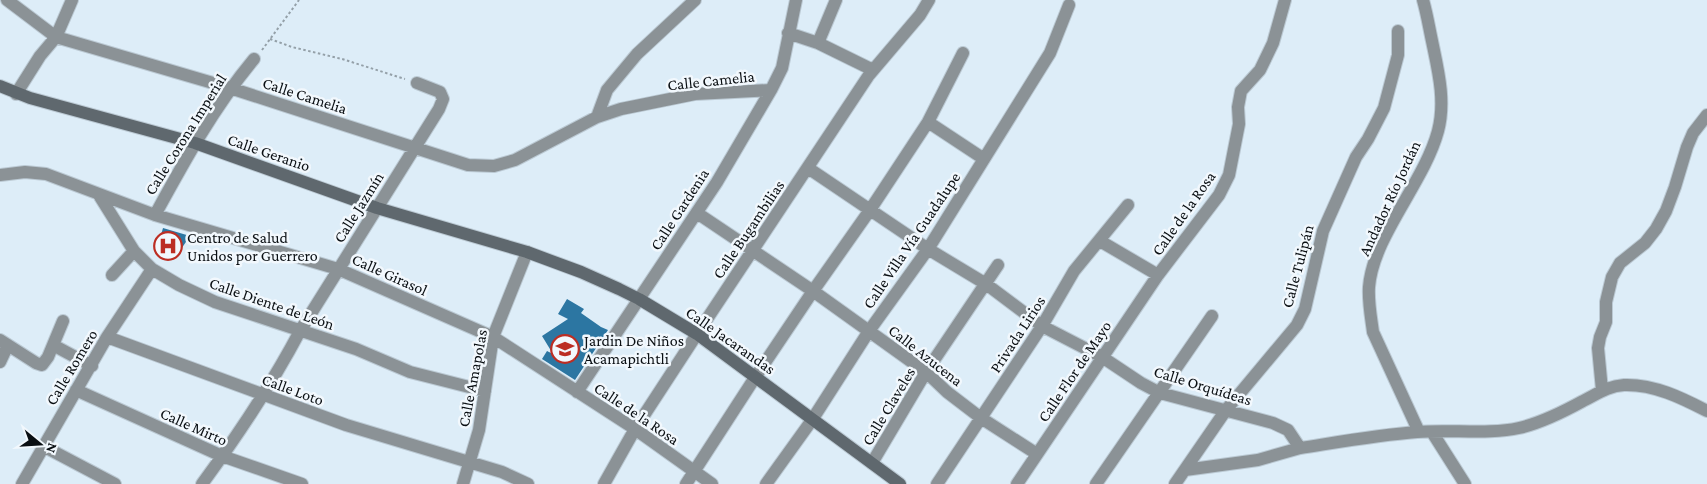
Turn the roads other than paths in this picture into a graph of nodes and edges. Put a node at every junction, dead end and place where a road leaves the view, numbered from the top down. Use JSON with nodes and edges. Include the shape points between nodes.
{"nodes":[{"id":1,"x":7,"y":0,"type":"edge"},
{"id":2,"x":72,"y":0,"type":"edge"},
{"id":3,"x":695,"y":0,"type":"edge"},
{"id":4,"x":796,"y":0,"type":"edge"},
{"id":5,"x":836,"y":0,"type":"edge"},
{"id":6,"x":929,"y":0,"type":"edge"},
{"id":7,"x":1285,"y":0,"type":"edge"},
{"id":8,"x":1423,"y":0,"type":"edge"},
{"id":9,"x":1068,"y":5,"type":"dead end"},
{"id":10,"x":1398,"y":31,"type":"dead end"},
{"id":11,"x":788,"y":33,"type":"junction"},
{"id":12,"x":56,"y":37,"type":"junction"},
{"id":13,"x":818,"y":42,"type":"junction"},
{"id":14,"x":963,"y":54,"type":"dead end"},
{"id":15,"x":254,"y":59,"type":"road end"},
{"id":16,"x":873,"y":70,"type":"junction"},
{"id":17,"x":417,"y":83,"type":"road end"},
{"id":18,"x":0,"y":86,"type":"edge"},
{"id":19,"x":230,"y":88,"type":"junction"},
{"id":20,"x":771,"y":90,"type":"junction"},
{"id":21,"x":16,"y":94,"type":"junction"},
{"id":22,"x":1707,"y":115,"type":"edge"},
{"id":23,"x":597,"y":117,"type":"junction"},
{"id":24,"x":928,"y":122,"type":"junction"},
{"id":25,"x":194,"y":143,"type":"junction"},
{"id":26,"x":415,"y":147,"type":"junction"},
{"id":27,"x":984,"y":159,"type":"junction"},
{"id":28,"x":808,"y":168,"type":"junction"},
{"id":29,"x":0,"y":175,"type":"edge"},
{"id":30,"x":99,"y":195,"type":"junction"},
{"id":31,"x":1128,"y":205,"type":"dead end"},
{"id":32,"x":377,"y":208,"type":"junction"},
{"id":33,"x":870,"y":210,"type":"junction"},
{"id":34,"x":697,"y":213,"type":"junction"},
{"id":35,"x":155,"y":215,"type":"junction"},
{"id":36,"x":1100,"y":241,"type":"junction"},
{"id":37,"x":928,"y":249,"type":"junction"},
{"id":38,"x":134,"y":251,"type":"junction"},
{"id":39,"x":753,"y":251,"type":"junction"},
{"id":40,"x":527,"y":252,"type":"junction"},
{"id":41,"x":998,"y":265,"type":"dead end"},
{"id":42,"x":152,"y":269,"type":"junction"},
{"id":43,"x":338,"y":269,"type":"junction"},
{"id":44,"x":112,"y":275,"type":"dead end"},
{"id":45,"x":1158,"y":275,"type":"junction"},
{"id":46,"x":986,"y":284,"type":"junction"},
{"id":47,"x":813,"y":291,"type":"junction"},
{"id":48,"x":640,"y":299,"type":"junction"},
{"id":49,"x":1212,"y":316,"type":"dead end"},
{"id":50,"x":63,"y":321,"type":"dead end"},
{"id":51,"x":1042,"y":326,"type":"junction"},
{"id":52,"x":300,"y":330,"type":"junction"},
{"id":53,"x":869,"y":331,"type":"junction"},
{"id":54,"x":697,"y":334,"type":"junction"},
{"id":55,"x":107,"y":337,"type":"junction"},
{"id":56,"x":493,"y":337,"type":"junction"},
{"id":57,"x":4,"y":342,"type":"edge"},
{"id":58,"x":53,"y":345,"type":"junction"},
{"id":59,"x":1102,"y":357,"type":"junction"},
{"id":60,"x":0,"y":362,"type":"edge"},
{"id":61,"x":92,"y":366,"type":"junction"},
{"id":62,"x":926,"y":372,"type":"junction"},
{"id":63,"x":756,"y":376,"type":"junction"},
{"id":64,"x":76,"y":390,"type":"junction"},
{"id":65,"x":1602,"y":390,"type":"junction"},
{"id":66,"x":485,"y":391,"type":"junction"},
{"id":67,"x":577,"y":392,"type":"junction"},
{"id":68,"x":1160,"y":392,"type":"junction"},
{"id":69,"x":262,"y":394,"type":"junction"},
{"id":70,"x":1226,"y":410,"type":"junction"},
{"id":71,"x":1707,"y":411,"type":"edge"},
{"id":72,"x":981,"y":418,"type":"junction"},
{"id":73,"x":812,"y":420,"type":"junction"},
{"id":74,"x":635,"y":430,"type":"junction"},
{"id":75,"x":1425,"y":432,"type":"junction"},
{"id":76,"x":43,"y":446,"type":"junction"},
{"id":77,"x":1300,"y":448,"type":"junction"},
{"id":78,"x":1037,"y":454,"type":"junction"},
{"id":79,"x":222,"y":456,"type":"junction"},
{"id":80,"x":471,"y":463,"type":"junction"},
{"id":81,"x":872,"y":463,"type":"junction"},
{"id":82,"x":1185,"y":470,"type":"junction"},
{"id":83,"x":695,"y":471,"type":"junction"},
{"id":84,"x":464,"y":483,"type":"edge"},
{"id":85,"x":22,"y":484,"type":"edge"},
{"id":86,"x":115,"y":484,"type":"edge"},
{"id":87,"x":202,"y":484,"type":"edge"},
{"id":88,"x":302,"y":484,"type":"edge"},
{"id":89,"x":528,"y":484,"type":"edge"},
{"id":90,"x":604,"y":484,"type":"edge"},
{"id":91,"x":686,"y":484,"type":"edge"},
{"id":92,"x":712,"y":484,"type":"edge"},
{"id":93,"x":766,"y":484,"type":"edge"},
{"id":94,"x":900,"y":484,"type":"edge"},
{"id":95,"x":937,"y":484,"type":"edge"},
{"id":96,"x":1017,"y":484,"type":"edge"},
{"id":97,"x":1096,"y":484,"type":"edge"},
{"id":98,"x":1175,"y":484,"type":"edge"},
{"id":99,"x":1465,"y":484,"type":"edge"}],
"edges":[{"from":1,"to":12,"type":"street","name":"Calle Camelia"},
{"from":2,"to":12,"type":"street"},
{"from":3,"to":23,"type":"street","via":[[631,61],[607,90]]},
{"from":4,"to":11,"type":"street","name":"Calle Gardenia"},
{"from":5,"to":13,"type":"street"},
{"from":6,"to":16,"type":"street","name":"Calle Bugambilias"},
{"from":7,"to":45,"type":"street","name":"Calle de la Rosa","via":[[1273,43],[1260,70],[1241,91],[1230,175]]},
{"from":8,"to":75,"type":"street","name":"Andador Río Jordán","via":[[1439,74],[1442,102],[1438,130],[1425,165],[1387,233],[1369,286],[1373,332]]},
{"from":9,"to":27,"type":"street","name":"Calle Villa Vía Guadalupe","via":[[1050,53]]},
{"from":10,"to":70,"type":"street","name":"Calle Tulipán","via":[[1398,55],[1384,108],[1356,157],[1323,231],[1305,309],[1297,325]]},
{"from":11,"to":13,"type":"street"},
{"from":11,"to":20,"type":"street","name":"Calle Gardenia","via":[[782,68]]},
{"from":12,"to":19,"type":"street","name":"Calle Camelia"},
{"from":12,"to":21,"type":"street"},
{"from":13,"to":16,"type":"street"},
{"from":14,"to":24,"type":"street"},
{"from":15,"to":19,"type":"street","name":"Calle Corona Imperial"},
{"from":16,"to":28,"type":"street","name":"Calle Bugambilias"},
{"from":17,"to":26,"type":"street","name":"Calle Jazmín","via":[[440,92],[444,99]]},
{"from":18,"to":21,"type":"street","name":"Calle Geranio"},
{"from":19,"to":25,"type":"street","name":"Calle Corona Imperial"},
{"from":19,"to":26,"type":"street","name":"Calle Camelia"},
{"from":20,"to":23,"type":"street","name":"Calle Camelia","via":[[695,94]]},
{"from":20,"to":34,"type":"street","name":"Calle Gardenia"},
{"from":21,"to":25,"type":"street","name":"Calle Geranio"},
{"from":22,"to":65,"type":"street","via":[[1687,147],[1675,187],[1656,230],[1620,263],[1612,277],[1606,302],[1606,322],[1598,348]]},
{"from":23,"to":26,"type":"street","name":"Calle Camelia","via":[[515,160],[494,166],[468,165]]},
{"from":24,"to":27,"type":"street"},
{"from":24,"to":33,"type":"street"},
{"from":25,"to":32,"type":"street","name":"Calle Geranio"},
{"from":25,"to":35,"type":"street","name":"Calle Corona Imperial"},
{"from":26,"to":32,"type":"street","name":"Calle Jazmín"},
{"from":27,"to":37,"type":"street","name":"Calle Villa Vía Guadalupe"},
{"from":28,"to":33,"type":"street","name":"Calle Orquídeas"},
{"from":28,"to":39,"type":"street","name":"Calle Bugambilias"},
{"from":29,"to":30,"type":"street","via":[[46,174]]},
{"from":30,"to":35,"type":"street","name":"Calle Girasol"},
{"from":30,"to":38,"type":"street","name":"Calle Diente de León"},
{"from":31,"to":36,"type":"street","name":"Privada Lirios"},
{"from":32,"to":40,"type":"street","name":"Calle Geranio"},
{"from":32,"to":43,"type":"street","name":"Calle Jazmín"},
{"from":33,"to":37,"type":"street","name":"Calle Orquídeas"},
{"from":33,"to":47,"type":"street"},
{"from":34,"to":39,"type":"street","name":"Calle Azucena"},
{"from":34,"to":48,"type":"street","name":"Calle Gardenia"},
{"from":35,"to":43,"type":"street","name":"Calle Girasol"},
{"from":36,"to":45,"type":"street"},
{"from":36,"to":51,"type":"street","name":"Privada Lirios","via":[[1074,272]]},
{"from":37,"to":46,"type":"street","name":"Calle Orquídeas"},
{"from":37,"to":53,"type":"street","name":"Calle Villa Vía Guadalupe"},
{"from":38,"to":42,"type":"street","name":"Calle Diente de León"},
{"from":38,"to":44,"type":"street"},
{"from":39,"to":47,"type":"street","name":"Calle Azucena"},
{"from":39,"to":54,"type":"street","name":"Calle Bugambilias"},
{"from":40,"to":48,"type":"street","name":"Calle Jacarandas"},
{"from":40,"to":56,"type":"street","name":"Calle Amapolas"},
{"from":41,"to":46,"type":"street","name":"Calle Claveles"},
{"from":42,"to":52,"type":"street","name":"Calle Diente de León","via":[[216,302]]},
{"from":42,"to":55,"type":"street","name":"Calle Romero"},
{"from":43,"to":52,"type":"street","name":"Calle Jazmín"},
{"from":43,"to":56,"type":"street","name":"Calle Girasol"},
{"from":45,"to":59,"type":"street","name":"Calle Flor de Mayo"},
{"from":46,"to":51,"type":"street","name":"Calle Orquídeas"},
{"from":46,"to":62,"type":"street","name":"Calle Claveles"},
{"from":47,"to":53,"type":"street","name":"Calle Azucena"},
{"from":47,"to":63,"type":"street"},
{"from":48,"to":54,"type":"street","name":"Calle Jacarandas"},
{"from":48,"to":67,"type":"street","name":"Calle Gardenia"},
{"from":49,"to":68,"type":"street"},
{"from":50,"to":58,"type":"street"},
{"from":51,"to":59,"type":"street","name":"Calle Orquídeas"},
{"from":51,"to":72,"type":"street","name":"Privada Lirios"},
{"from":52,"to":66,"type":"street","name":"Calle Diente de León","via":[[410,372]]},
{"from":52,"to":69,"type":"street","name":"Calle Jazmín"},
{"from":53,"to":62,"type":"street","name":"Calle Azucena"},
{"from":53,"to":73,"type":"street","name":"Calle Villa Vía Guadalupe"},
{"from":54,"to":63,"type":"street","name":"Calle Jacarandas"},
{"from":54,"to":74,"type":"street","name":"Calle Bugambilias"},
{"from":55,"to":61,"type":"street","name":"Calle Romero"},
{"from":55,"to":69,"type":"street","name":"Calle Loto"},
{"from":56,"to":66,"type":"street","name":"Calle Amapolas"},
{"from":56,"to":67,"type":"street","name":"Calle de la Rosa"},
{"from":57,"to":58,"type":"street","via":[[42,365]]},
{"from":57,"to":60,"type":"street"},
{"from":58,"to":61,"type":"street"},
{"from":59,"to":68,"type":"street","name":"Calle Orquídeas"},
{"from":59,"to":78,"type":"street","name":"Calle Flor de Mayo"},
{"from":61,"to":64,"type":"street","name":"Calle Romero"},
{"from":62,"to":72,"type":"street","name":"Calle Azucena"},
{"from":62,"to":81,"type":"street","name":"Calle Claveles"},
{"from":63,"to":73,"type":"street","name":"Calle Jacarandas"},
{"from":63,"to":83,"type":"street"},
{"from":64,"to":76,"type":"street","name":"Calle Romero"},
{"from":64,"to":79,"type":"street","name":"Calle Mirto"},
{"from":65,"to":71,"type":"street","via":[[1624,385],[1650,387]]},
{"from":65,"to":75,"type":"street","via":[[1584,401],[1518,428]]},
{"from":66,"to":80,"type":"street","name":"Calle Amapolas"},
{"from":67,"to":74,"type":"street","name":"Calle de la Rosa"},
{"from":68,"to":70,"type":"street","name":"Calle Orquídeas"},
{"from":68,"to":97,"type":"street"},
{"from":69,"to":79,"type":"street","name":"Calle Jazmín"},
{"from":69,"to":80,"type":"street","name":"Calle Loto","via":[[346,425]]},
{"from":70,"to":77,"type":"street","name":"Calle Orquídeas","via":[[1288,430]]},
{"from":70,"to":82,"type":"street","name":"Calle Tulipán"},
{"from":72,"to":78,"type":"street","name":"Calle Azucena"},
{"from":72,"to":95,"type":"street","name":"Privada Lirios"},
{"from":73,"to":81,"type":"street","name":"Calle Jacarandas"},
{"from":73,"to":93,"type":"street","name":"Calle Villa Vía Guadalupe"},
{"from":74,"to":83,"type":"street","name":"Calle de la Rosa"},
{"from":74,"to":90,"type":"street","name":"Calle Bugambilias"},
{"from":75,"to":77,"type":"street"},
{"from":75,"to":99,"type":"street","name":"Andador Río Jordán"},
{"from":76,"to":85,"type":"street","name":"Calle Romero"},
{"from":76,"to":86,"type":"street"},
{"from":77,"to":82,"type":"street","via":[[1258,460]]},
{"from":78,"to":96,"type":"street","name":"Calle Flor de Mayo"},
{"from":79,"to":87,"type":"street","name":"Calle Jazmín"},
{"from":79,"to":88,"type":"street","name":"Calle Mirto"},
{"from":80,"to":84,"type":"street","name":"Calle Amapolas"},
{"from":80,"to":89,"type":"street"},
{"from":81,"to":94,"type":"street","name":"Calle Jacarandas"},
{"from":82,"to":98,"type":"street","name":"Calle Tulipán"},
{"from":83,"to":91,"type":"street"},
{"from":83,"to":92,"type":"street","name":"Calle de la Rosa"}]}
